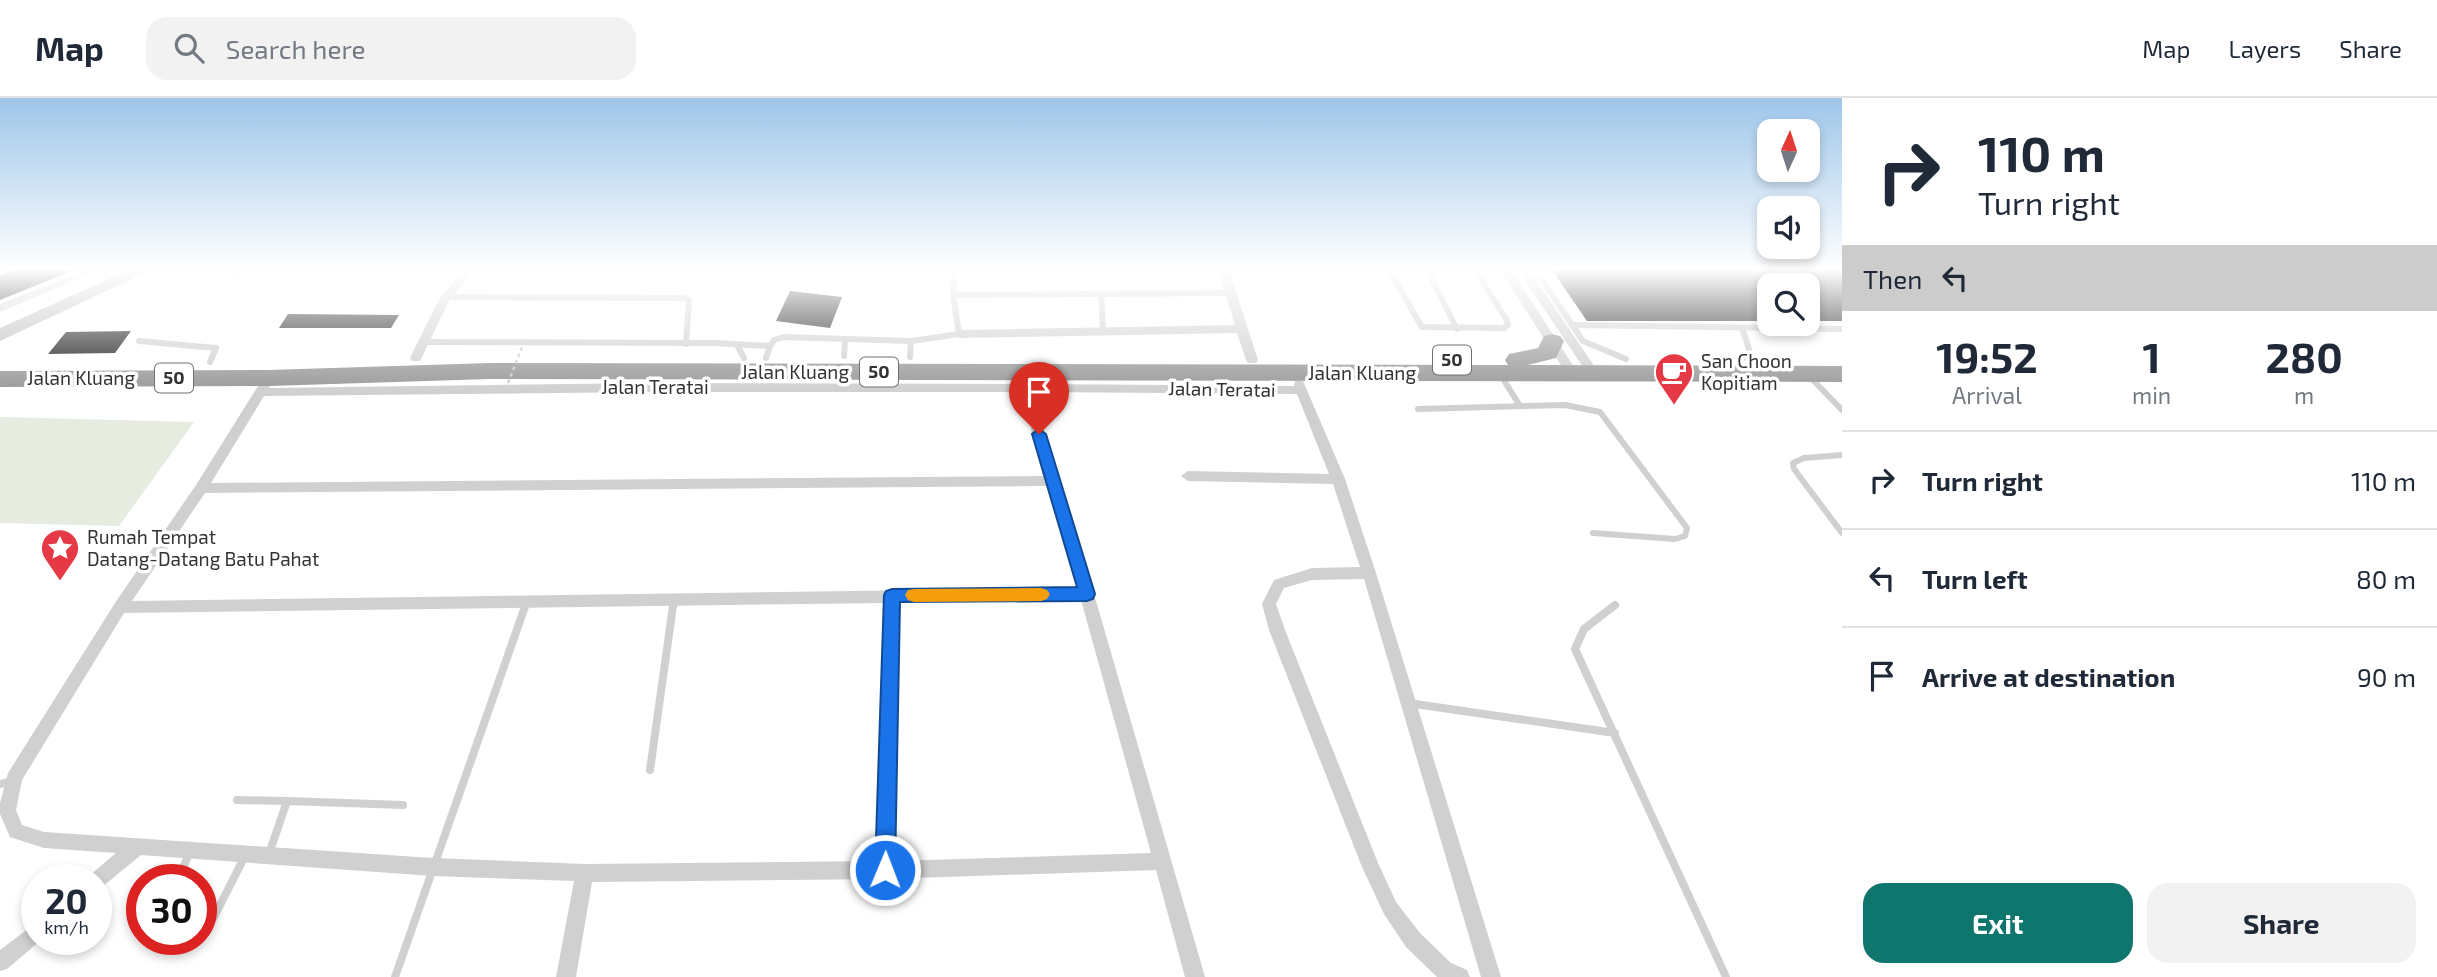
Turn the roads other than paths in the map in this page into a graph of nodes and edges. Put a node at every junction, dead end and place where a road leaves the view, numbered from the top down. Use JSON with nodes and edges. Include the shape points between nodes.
{"nodes":[{"id":1,"x":50,"y":311,"type":"edge"},
{"id":2,"x":438,"y":311,"type":"edge"},
{"id":3,"x":688,"y":311,"type":"edge"},
{"id":4,"x":955,"y":311,"type":"edge"},
{"id":5,"x":1102,"y":311,"type":"edge"},
{"id":6,"x":1236,"y":311,"type":"edge"},
{"id":7,"x":1413,"y":311,"type":"edge"},
{"id":8,"x":1448,"y":311,"type":"edge"},
{"id":9,"x":1500,"y":311,"type":"edge"},
{"id":10,"x":1536,"y":311,"type":"edge"},
{"id":11,"x":1546,"y":311,"type":"edge"},
{"id":12,"x":1562,"y":311,"type":"edge"},
{"id":13,"x":1572,"y":326,"type":"junction"},
{"id":14,"x":1742,"y":328,"type":"junction"},
{"id":15,"x":1242,"y":329,"type":"junction"},
{"id":16,"x":1457,"y":329,"type":"junction"},
{"id":17,"x":1842,"y":329,"type":"edge"},
{"id":18,"x":1103,"y":331,"type":"junction"},
{"id":19,"x":959,"y":334,"type":"junction"},
{"id":20,"x":0,"y":335,"type":"edge"},
{"id":21,"x":139,"y":341,"type":"dead end"},
{"id":22,"x":686,"y":344,"type":"junction"},
{"id":23,"x":910,"y":349,"type":"junction"},
{"id":24,"x":421,"y":350,"type":"junction"},
{"id":25,"x":1842,"y":358,"type":"edge"},
{"id":26,"x":1626,"y":359,"type":"junction"},
{"id":27,"x":1742,"y":359,"type":"junction"},
{"id":28,"x":1252,"y":360,"type":"junction"},
{"id":29,"x":1573,"y":361,"type":"junction"},
{"id":30,"x":210,"y":362,"type":"junction"},
{"id":31,"x":234,"y":362,"type":"junction"},
{"id":32,"x":0,"y":364,"type":"edge"},
{"id":33,"x":740,"y":366,"type":"junction"},
{"id":34,"x":1508,"y":366,"type":"junction"},
{"id":35,"x":1806,"y":373,"type":"junction"},
{"id":36,"x":1842,"y":374,"type":"edge"},
{"id":37,"x":0,"y":379,"type":"edge"},
{"id":38,"x":1025,"y":379,"type":"junction"},
{"id":39,"x":1297,"y":381,"type":"junction"},
{"id":40,"x":265,"y":385,"type":"junction"},
{"id":41,"x":1520,"y":406,"type":"junction"},
{"id":42,"x":1418,"y":409,"type":"dead end"},
{"id":43,"x":1842,"y":410,"type":"edge"},
{"id":44,"x":1842,"y":454,"type":"edge"},
{"id":45,"x":1188,"y":476,"type":"dead end"},
{"id":46,"x":1338,"y":479,"type":"junction"},
{"id":47,"x":1051,"y":481,"type":"junction"},
{"id":48,"x":201,"y":488,"type":"junction"},
{"id":49,"x":1593,"y":533,"type":"dead end"},
{"id":50,"x":1842,"y":533,"type":"edge"},
{"id":51,"x":1369,"y":573,"type":"junction"},
{"id":52,"x":1087,"y":594,"type":"junction"},
{"id":53,"x":892,"y":595,"type":"junction"},
{"id":54,"x":674,"y":598,"type":"junction"},
{"id":55,"x":527,"y":600,"type":"junction"},
{"id":56,"x":1615,"y":605,"type":"dead end"},
{"id":57,"x":120,"y":607,"type":"junction"},
{"id":58,"x":1407,"y":703,"type":"junction"},
{"id":59,"x":1615,"y":733,"type":"junction"},
{"id":60,"x":650,"y":770,"type":"dead end"},
{"id":61,"x":7,"y":783,"type":"edge"},
{"id":62,"x":237,"y":800,"type":"dead end"},
{"id":63,"x":287,"y":801,"type":"junction"},
{"id":64,"x":403,"y":805,"type":"dead end"},
{"id":65,"x":139,"y":845,"type":"junction"},
{"id":66,"x":191,"y":849,"type":"junction"},
{"id":67,"x":247,"y":853,"type":"junction"},
{"id":68,"x":269,"y":853,"type":"junction"},
{"id":69,"x":1161,"y":861,"type":"junction"},
{"id":70,"x":185,"y":864,"type":"edge"},
{"id":71,"x":433,"y":867,"type":"junction"},
{"id":72,"x":112,"y":868,"type":"edge"},
{"id":73,"x":885,"y":870,"type":"junction"},
{"id":74,"x":585,"y":873,"type":"junction"},
{"id":75,"x":217,"y":911,"type":"edge"},
{"id":76,"x":21,"y":944,"type":"edge"},
{"id":77,"x":0,"y":962,"type":"edge"},
{"id":78,"x":395,"y":977,"type":"edge"},
{"id":79,"x":566,"y":977,"type":"edge"},
{"id":80,"x":1195,"y":977,"type":"edge"},
{"id":81,"x":1460,"y":977,"type":"edge"},
{"id":82,"x":1491,"y":977,"type":"edge"},
{"id":83,"x":1726,"y":977,"type":"edge"}],
"edges":[{"from":1,"to":20,"type":"street"},
{"from":2,"to":24,"type":"street"},
{"from":3,"to":22,"type":"lane"},
{"from":4,"to":19,"type":"lane"},
{"from":5,"to":18,"type":"lane"},
{"from":6,"to":15,"type":"street"},
{"from":7,"to":16,"type":"lane","via":[[1422,327]]},
{"from":8,"to":16,"type":"lane"},
{"from":9,"to":16,"type":"lane","via":[[1508,325],[1504,328]]},
{"from":10,"to":29,"type":"street"},
{"from":11,"to":29,"type":"street"},
{"from":12,"to":13,"type":"lane"},
{"from":13,"to":14,"type":"lane"},
{"from":13,"to":26,"type":"lane","via":[[1583,341]]},
{"from":14,"to":17,"type":"lane"},
{"from":14,"to":27,"type":"lane","via":[[1750,352]]},
{"from":15,"to":18,"type":"street"},
{"from":15,"to":28,"type":"street"},
{"from":18,"to":19,"type":"street"},
{"from":19,"to":23,"type":"lane"},
{"from":21,"to":30,"type":"lane","via":[[216,348]]},
{"from":22,"to":24,"type":"lane"},
{"from":22,"to":33,"type":"lane"},
{"from":23,"to":28,"type":"highway","name":"Jalan Kluang","number":"50"},
{"from":23,"to":33,"type":"highway","name":"Jalan Kluang","number":"50","via":[[844,349]]},
{"from":24,"to":31,"type":"highway","name":"Jalan Kluang","number":"50"},
{"from":24,"to":33,"type":"highway","name":"Jalan Kluang","number":"50"},
{"from":25,"to":27,"type":"highway","name":"Jalan Kluang","number":"50"},
{"from":26,"to":27,"type":"highway","name":"Jalan Kluang","number":"50"},
{"from":26,"to":29,"type":"highway","name":"Jalan Kluang","number":"50"},
{"from":28,"to":34,"type":"highway","name":"Jalan Kluang","number":"50"},
{"from":29,"to":34,"type":"highway","name":"Jalan Kluang","number":"50"},
{"from":29,"to":35,"type":"highway","name":"Jalan Kluang","number":"50"},
{"from":30,"to":31,"type":"highway","name":"Jalan Kluang","number":"50"},
{"from":30,"to":32,"type":"highway","name":"Jalan Kluang","number":"50"},
{"from":31,"to":40,"type":"highway","via":[[261,366],[267,371]]},
{"from":33,"to":38,"type":"highway","name":"Jalan Kluang","number":"50"},
{"from":33,"to":40,"type":"highway","name":"Jalan Kluang","number":"50","via":[[489,371]]},
{"from":34,"to":39,"type":"highway","name":"Jalan Kluang","number":"50"},
{"from":34,"to":41,"type":"lane"},
{"from":35,"to":36,"type":"highway","name":"Jalan Kluang","number":"50"},
{"from":35,"to":43,"type":"lane"},
{"from":37,"to":40,"type":"highway","name":"Jalan Kluang","number":"50"},
{"from":38,"to":39,"type":"highway","name":"Jalan Kluang","number":"50"},
{"from":38,"to":47,"type":"street"},
{"from":39,"to":46,"type":"street"},
{"from":40,"to":48,"type":"street"},
{"from":41,"to":42,"type":"lane"},
{"from":41,"to":49,"type":"lane","via":[[1565,405],[1600,412],[1687,528],[1685,536],[1675,538]]},
{"from":44,"to":50,"type":"lane","via":[[1793,463]]},
{"from":45,"to":46,"type":"street"},
{"from":46,"to":51,"type":"street"},
{"from":47,"to":48,"type":"street"},
{"from":47,"to":52,"type":"street"},
{"from":48,"to":57,"type":"street"},
{"from":51,"to":58,"type":"street"},
{"from":51,"to":81,"type":"street","via":[[1301,577],[1279,584],[1269,604],[1390,908],[1436,963]]},
{"from":52,"to":53,"type":"street"},
{"from":52,"to":69,"type":"street"},
{"from":53,"to":54,"type":"street"},
{"from":53,"to":73,"type":"street"},
{"from":54,"to":55,"type":"street"},
{"from":54,"to":60,"type":"lane"},
{"from":55,"to":57,"type":"street"},
{"from":55,"to":71,"type":"lane"},
{"from":56,"to":59,"type":"lane","via":[[1581,631],[1575,649]]},
{"from":57,"to":61,"type":"street"},
{"from":58,"to":59,"type":"lane"},
{"from":58,"to":82,"type":"street"},
{"from":59,"to":83,"type":"lane"},
{"from":61,"to":65,"type":"street","via":[[7,810],[16,831],[44,840]]},
{"from":62,"to":63,"type":"lane"},
{"from":63,"to":64,"type":"lane"},
{"from":63,"to":68,"type":"lane"},
{"from":65,"to":66,"type":"street"},
{"from":65,"to":72,"type":"street"},
{"from":66,"to":67,"type":"street"},
{"from":66,"to":70,"type":"lane"},
{"from":67,"to":68,"type":"street"},
{"from":67,"to":75,"type":"lane"},
{"from":68,"to":71,"type":"street"},
{"from":69,"to":73,"type":"street"},
{"from":69,"to":80,"type":"street"},
{"from":71,"to":74,"type":"street"},
{"from":71,"to":78,"type":"lane"},
{"from":73,"to":74,"type":"street"},
{"from":74,"to":79,"type":"street"},
{"from":76,"to":77,"type":"street"}]}
